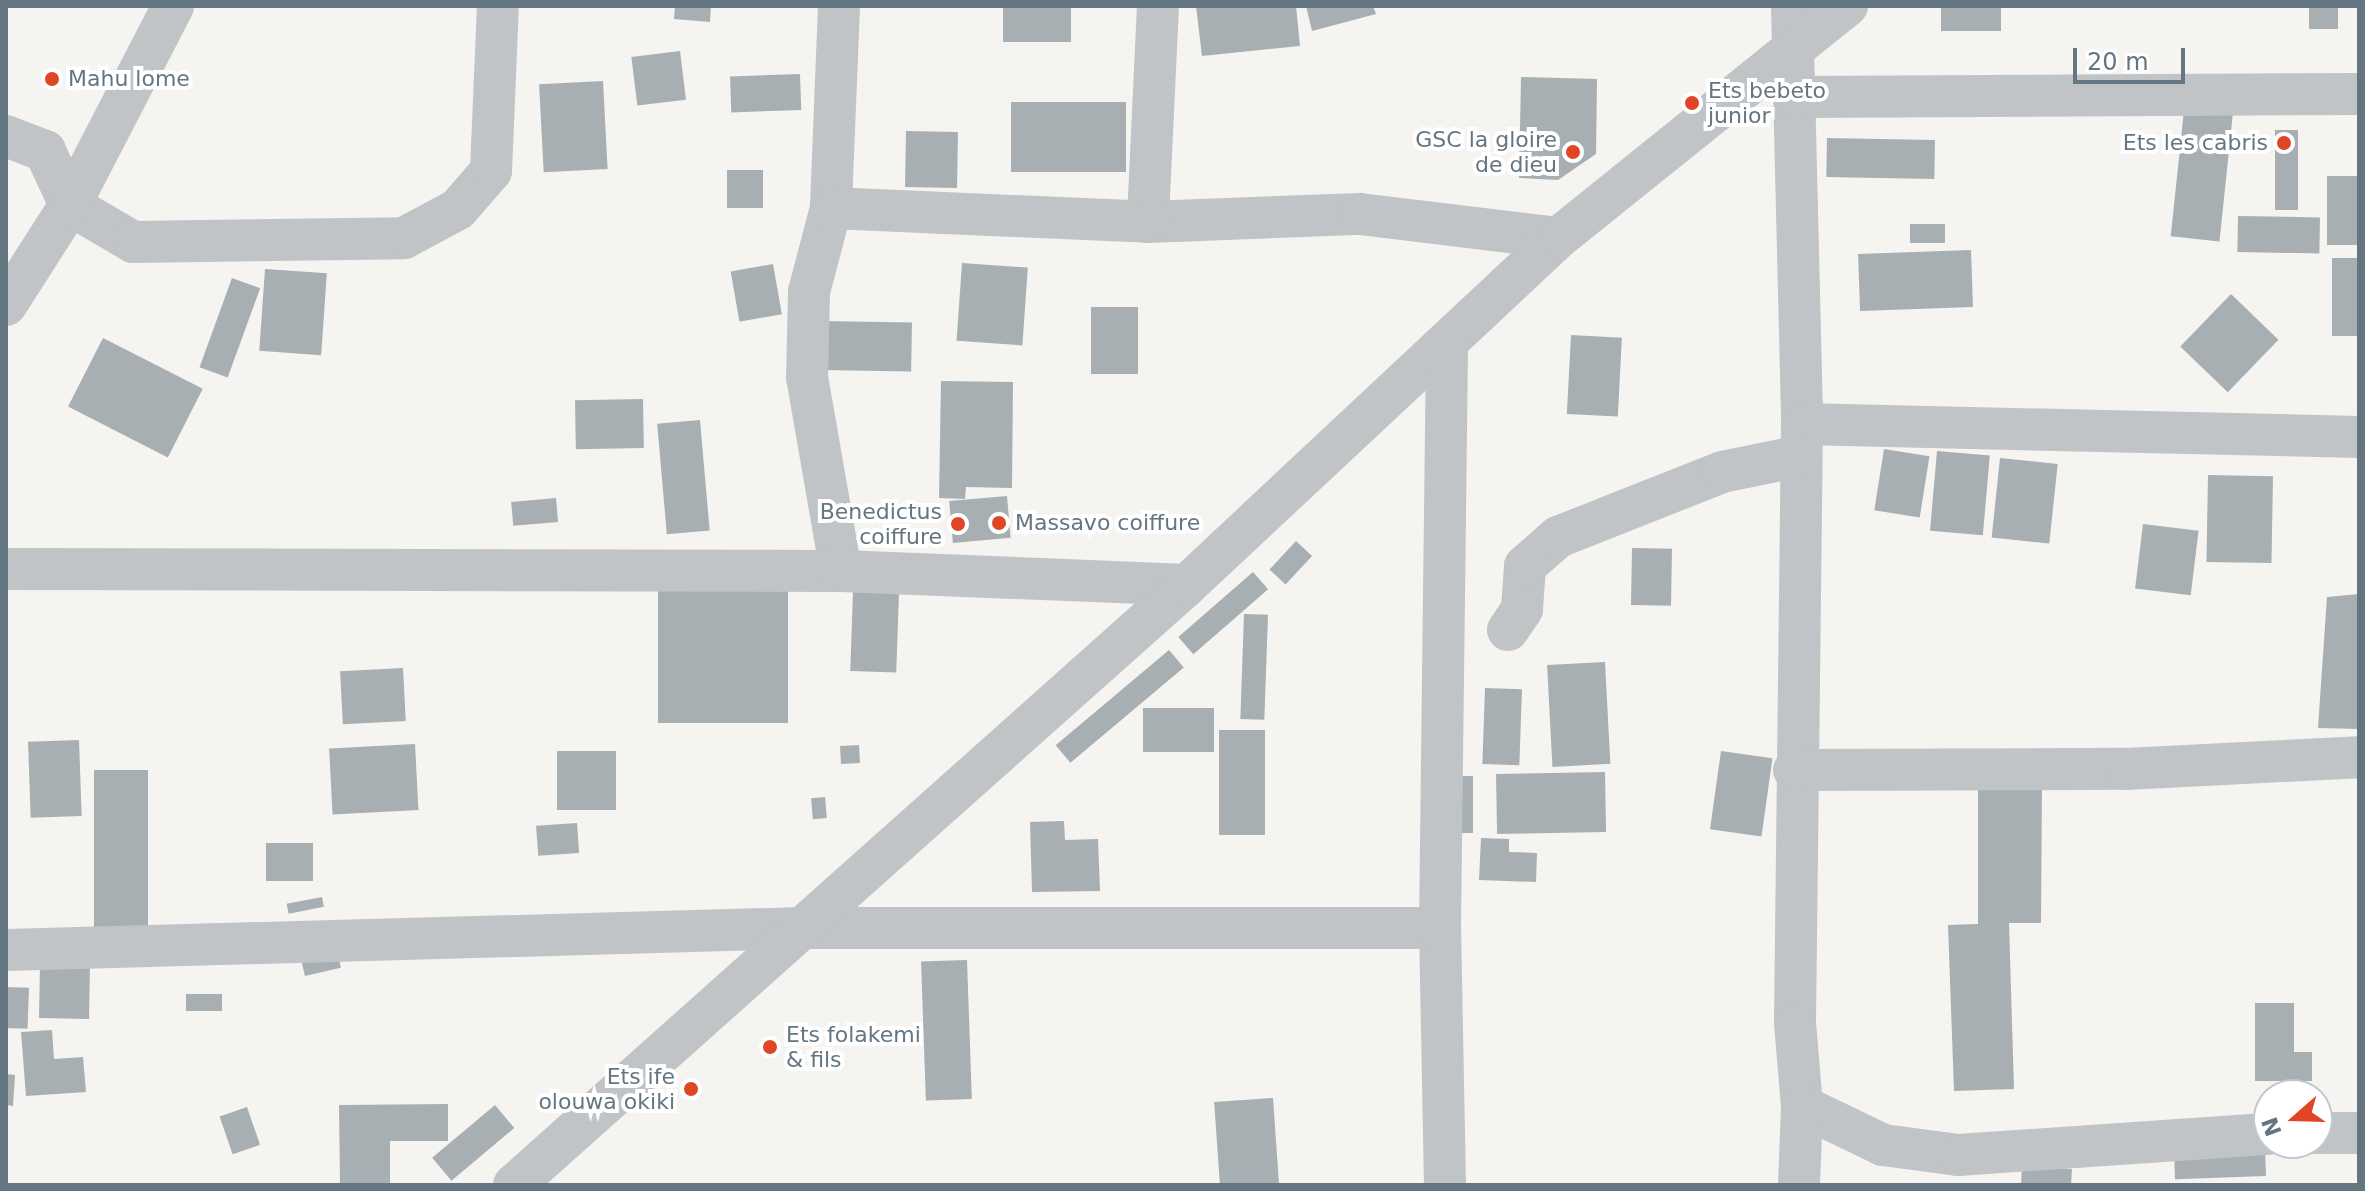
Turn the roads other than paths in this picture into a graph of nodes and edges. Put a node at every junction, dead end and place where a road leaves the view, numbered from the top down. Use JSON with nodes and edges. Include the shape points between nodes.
{"nodes":[{"id":1,"x":173,"y":6,"type":"edge"},
{"id":2,"x":498,"y":6,"type":"edge"},
{"id":3,"x":839,"y":6,"type":"edge"},
{"id":4,"x":1158,"y":6,"type":"edge"},
{"id":5,"x":1792,"y":6,"type":"edge"},
{"id":6,"x":1847,"y":6,"type":"edge"},
{"id":7,"x":1794,"y":54,"type":"junction"},
{"id":8,"x":2359,"y":94,"type":"edge"},
{"id":9,"x":1796,"y":97,"type":"junction"},
{"id":10,"x":6,"y":136,"type":"edge"},
{"id":11,"x":70,"y":205,"type":"junction"},
{"id":12,"x":831,"y":208,"type":"junction"},
{"id":13,"x":1148,"y":222,"type":"junction"},
{"id":14,"x":1558,"y":238,"type":"junction"},
{"id":15,"x":6,"y":305,"type":"edge"},
{"id":16,"x":1447,"y":343,"type":"junction"},
{"id":17,"x":2359,"y":437,"type":"edge"},
{"id":18,"x":1801,"y":440,"type":"junction"},
{"id":19,"x":6,"y":569,"type":"edge"},
{"id":20,"x":841,"y":571,"type":"junction"},
{"id":21,"x":1187,"y":585,"type":"junction"},
{"id":22,"x":1508,"y":630,"type":"dead end"},
{"id":23,"x":2359,"y":757,"type":"edge"},
{"id":24,"x":1794,"y":770,"type":"junction"},
{"id":25,"x":803,"y":928,"type":"junction"},
{"id":26,"x":1440,"y":928,"type":"junction"},
{"id":27,"x":6,"y":950,"type":"edge"},
{"id":28,"x":1802,"y":1106,"type":"junction"},
{"id":29,"x":2333,"y":1133,"type":"edge"},
{"id":30,"x":2359,"y":1133,"type":"edge"},
{"id":31,"x":2253,"y":1135,"type":"edge"},
{"id":32,"x":514,"y":1185,"type":"edge"},
{"id":33,"x":1445,"y":1185,"type":"edge"},
{"id":34,"x":1799,"y":1185,"type":"edge"}],
"edges":[{"from":1,"to":11,"type":"street"},
{"from":2,"to":11,"type":"street","via":[[491,171],[458,209],[404,238],[133,242]]},
{"from":3,"to":12,"type":"street"},
{"from":4,"to":13,"type":"street"},
{"from":5,"to":7,"type":"street"},
{"from":6,"to":7,"type":"street"},
{"from":7,"to":9,"type":"street"},
{"from":7,"to":14,"type":"street"},
{"from":8,"to":9,"type":"street"},
{"from":9,"to":18,"type":"street"},
{"from":10,"to":11,"type":"street","via":[[45,151]]},
{"from":11,"to":15,"type":"street"},
{"from":12,"to":13,"type":"street"},
{"from":12,"to":20,"type":"street","via":[[809,292],[807,377]]},
{"from":13,"to":14,"type":"street","via":[[1360,214]]},
{"from":14,"to":16,"type":"street"},
{"from":16,"to":21,"type":"street"},
{"from":16,"to":26,"type":"street"},
{"from":17,"to":18,"type":"street"},
{"from":18,"to":22,"type":"street","via":[[1558,537],[1525,566],[1522,609]]},
{"from":18,"to":24,"type":"street"},
{"from":19,"to":20,"type":"street"},
{"from":20,"to":21,"type":"street"},
{"from":21,"to":25,"type":"street"},
{"from":23,"to":24,"type":"street","via":[[2126,769]]},
{"from":24,"to":28,"type":"street"},
{"from":25,"to":26,"type":"street"},
{"from":25,"to":27,"type":"street"},
{"from":25,"to":32,"type":"street"},
{"from":26,"to":33,"type":"street"},
{"from":28,"to":31,"type":"street","via":[[1883,1145],[1958,1155]]},
{"from":28,"to":34,"type":"street"},
{"from":29,"to":30,"type":"street"}]}
